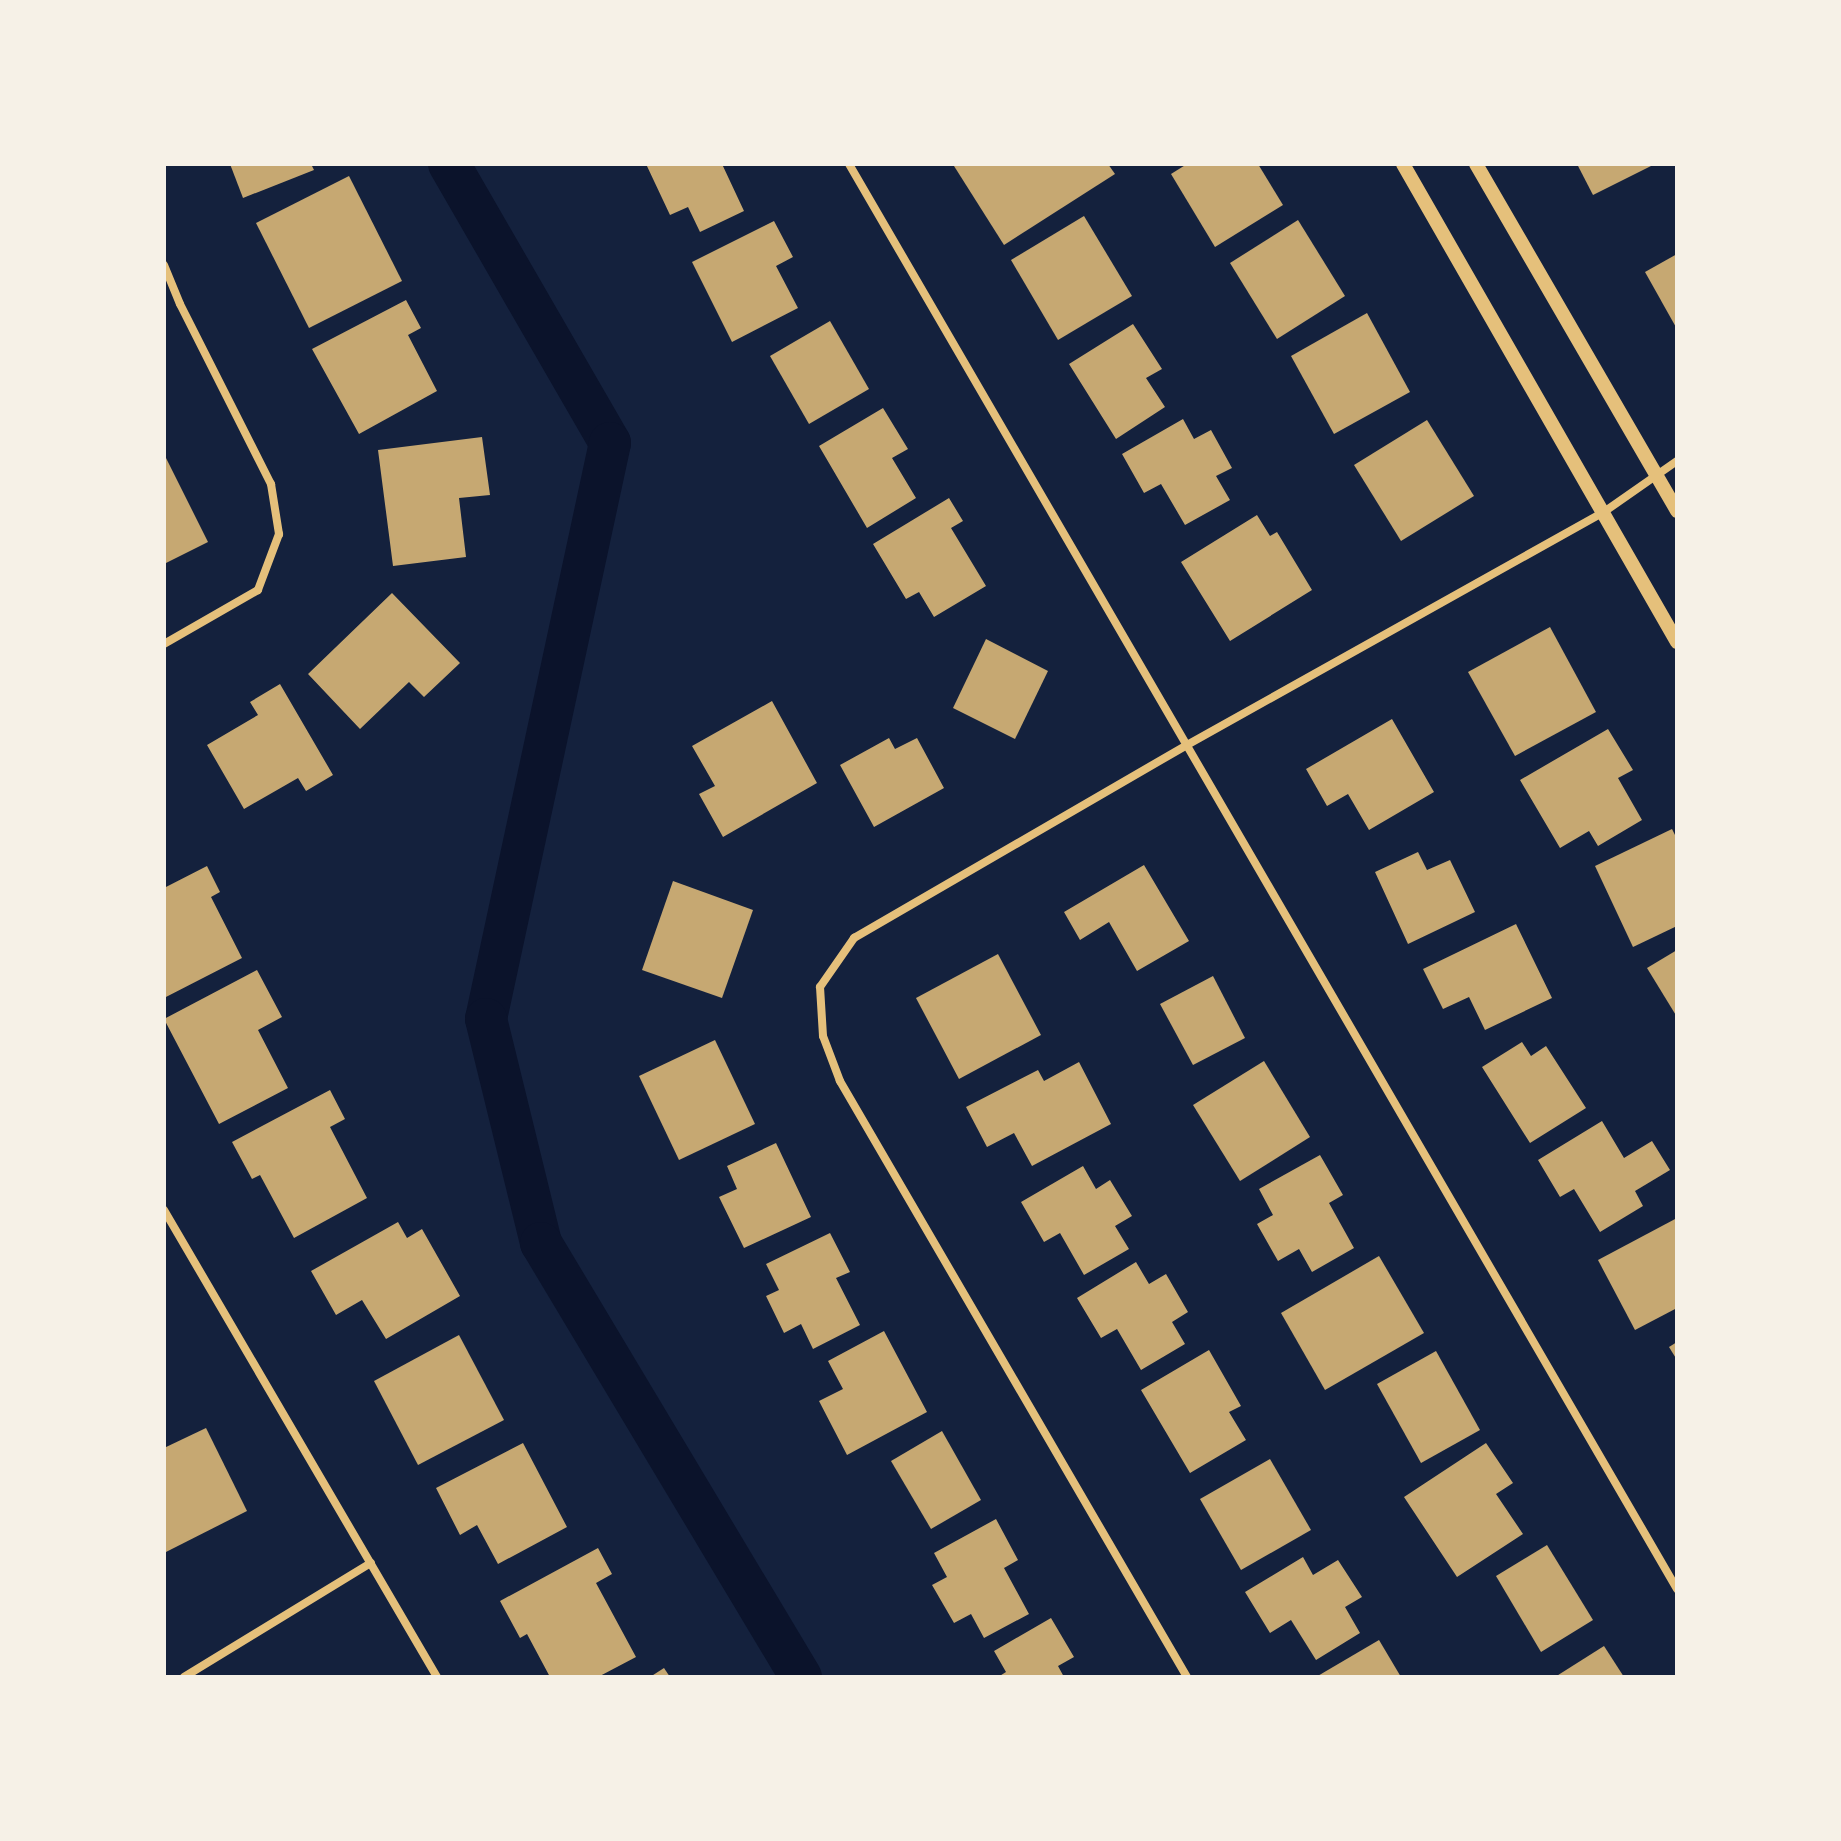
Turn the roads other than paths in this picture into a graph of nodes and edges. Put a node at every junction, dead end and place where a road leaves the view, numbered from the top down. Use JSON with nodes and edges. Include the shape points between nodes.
{"nodes":[{"id":1,"x":849,"y":164,"type":"edge"},
{"id":2,"x":1403,"y":164,"type":"edge"},
{"id":3,"x":1476,"y":164,"type":"edge"},
{"id":4,"x":164,"y":265,"type":"edge"},
{"id":5,"x":1677,"y":461,"type":"edge"},
{"id":6,"x":1655,"y":474,"type":"junction"},
{"id":7,"x":1677,"y":511,"type":"edge"},
{"id":8,"x":1601,"y":514,"type":"junction"},
{"id":9,"x":1677,"y":642,"type":"edge"},
{"id":10,"x":164,"y":644,"type":"edge"},
{"id":11,"x":1187,"y":745,"type":"junction"},
{"id":12,"x":164,"y":1210,"type":"edge"},
{"id":13,"x":371,"y":1563,"type":"junction"},
{"id":14,"x":1677,"y":1589,"type":"edge"},
{"id":15,"x":184,"y":1677,"type":"edge"},
{"id":16,"x":437,"y":1677,"type":"edge"},
{"id":17,"x":1187,"y":1677,"type":"edge"}],
"edges":[{"from":1,"to":11,"type":"street"},
{"from":2,"to":8,"type":"street"},
{"from":3,"to":6,"type":"street"},
{"from":4,"to":10,"type":"street","via":[[271,484],[279,534],[258,590]]},
{"from":5,"to":6,"type":"street"},
{"from":6,"to":7,"type":"street"},
{"from":6,"to":8,"type":"street"},
{"from":8,"to":9,"type":"street"},
{"from":8,"to":11,"type":"street"},
{"from":11,"to":14,"type":"street"},
{"from":11,"to":17,"type":"street","via":[[854,938],[820,987],[823,1036],[840,1081]]},
{"from":12,"to":13,"type":"street"},
{"from":13,"to":15,"type":"street"},
{"from":13,"to":16,"type":"street"}]}
